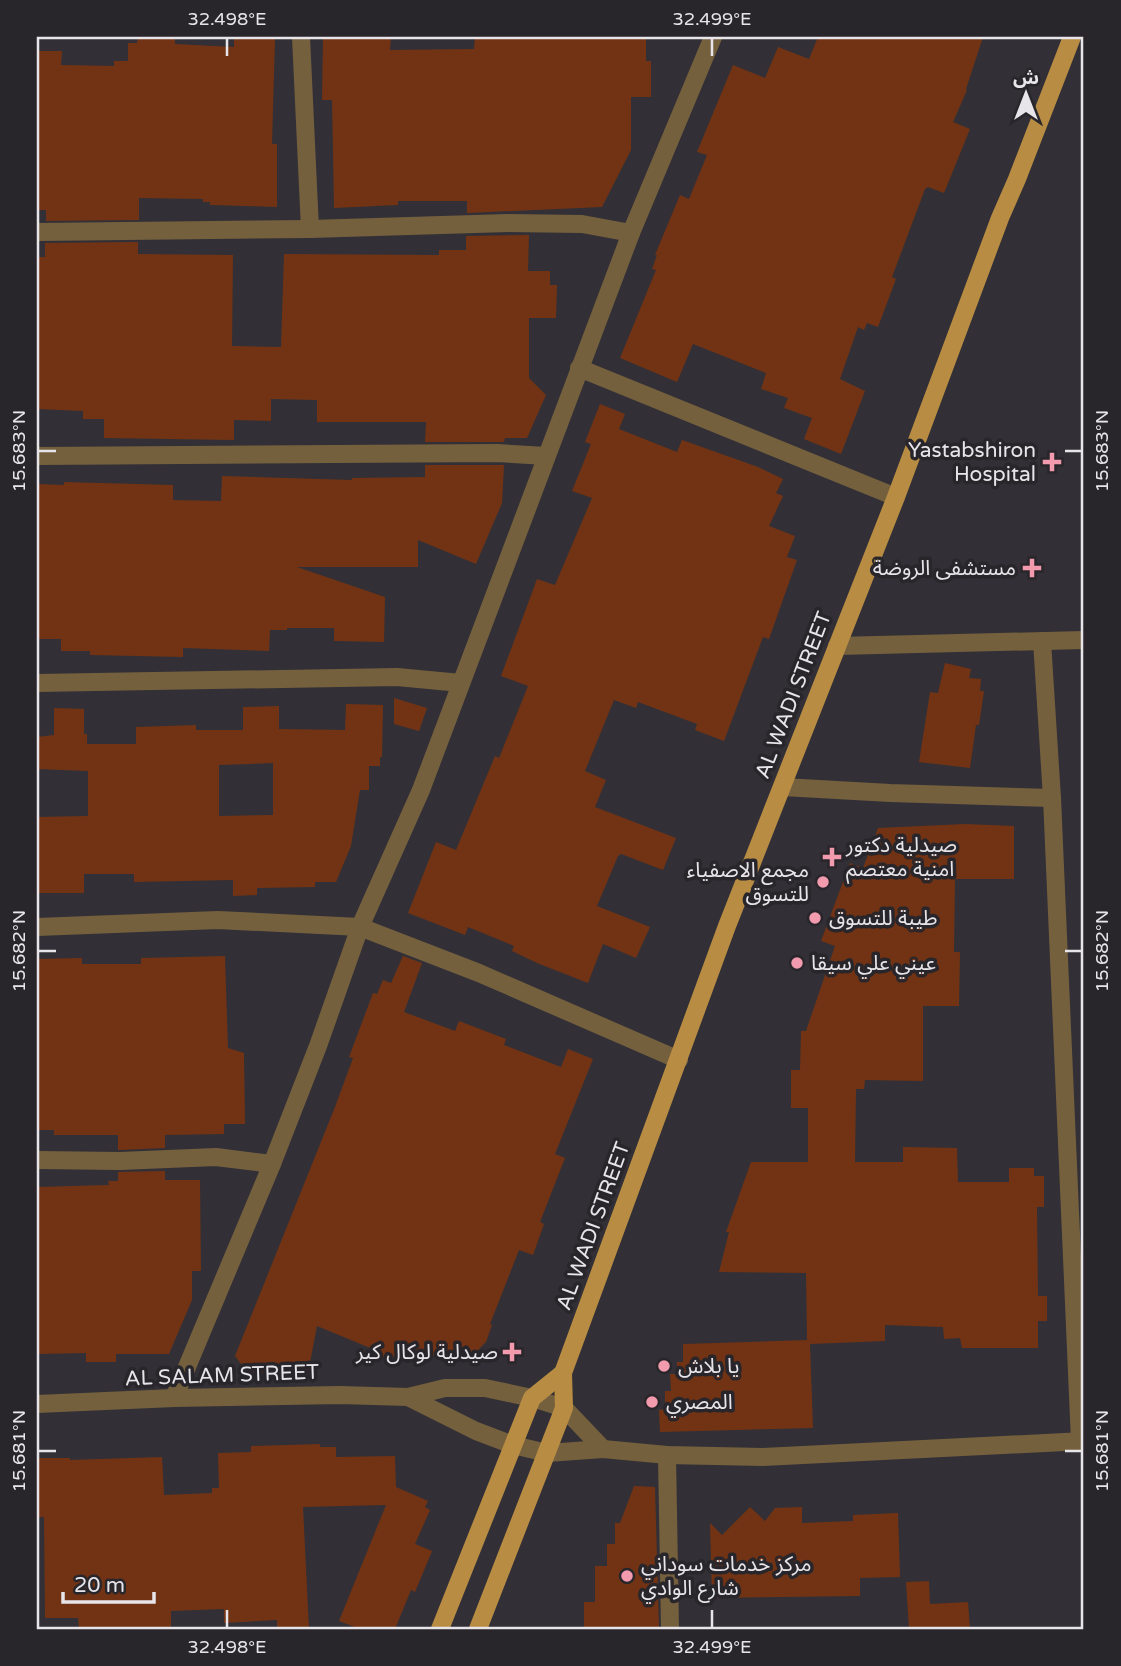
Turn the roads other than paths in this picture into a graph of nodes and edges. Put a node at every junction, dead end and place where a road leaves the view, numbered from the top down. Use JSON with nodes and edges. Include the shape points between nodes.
{"nodes":[{"id":1,"x":301,"y":37,"type":"edge"},
{"id":2,"x":713,"y":37,"type":"edge"},
{"id":3,"x":1072,"y":37,"type":"edge"},
{"id":4,"x":310,"y":229,"type":"junction"},
{"id":5,"x":37,"y":232,"type":"edge"},
{"id":6,"x":631,"y":233,"type":"junction"},
{"id":7,"x":579,"y":368,"type":"junction"},
{"id":8,"x":37,"y":456,"type":"edge"},
{"id":9,"x":546,"y":456,"type":"junction"},
{"id":10,"x":896,"y":497,"type":"junction"},
{"id":11,"x":1084,"y":640,"type":"edge"},
{"id":12,"x":1042,"y":641,"type":"junction"},
{"id":13,"x":837,"y":646,"type":"junction"},
{"id":14,"x":37,"y":683,"type":"edge"},
{"id":15,"x":461,"y":683,"type":"junction"},
{"id":16,"x":783,"y":787,"type":"junction"},
{"id":17,"x":1052,"y":798,"type":"junction"},
{"id":18,"x":37,"y":927,"type":"edge"},
{"id":19,"x":360,"y":927,"type":"junction"},
{"id":20,"x":679,"y":1060,"type":"junction"},
{"id":21,"x":37,"y":1160,"type":"edge"},
{"id":22,"x":272,"y":1164,"type":"junction"},
{"id":23,"x":563,"y":1373,"type":"junction"},
{"id":24,"x":408,"y":1396,"type":"junction"},
{"id":25,"x":174,"y":1398,"type":"junction"},
{"id":26,"x":532,"y":1398,"type":"junction"},
{"id":27,"x":37,"y":1404,"type":"edge"},
{"id":28,"x":564,"y":1408,"type":"junction"},
{"id":29,"x":1082,"y":1441,"type":"edge"},
{"id":30,"x":513,"y":1445,"type":"junction"},
{"id":31,"x":603,"y":1449,"type":"junction"},
{"id":32,"x":547,"y":1452,"type":"junction"},
{"id":33,"x":667,"y":1455,"type":"junction"},
{"id":34,"x":440,"y":1629,"type":"edge"},
{"id":35,"x":478,"y":1629,"type":"edge"},
{"id":36,"x":670,"y":1629,"type":"edge"}],
"edges":[{"from":1,"to":4,"type":"street"},
{"from":2,"to":6,"type":"street"},
{"from":3,"to":10,"type":"main road","name":"AL WADI STREET"},
{"from":4,"to":5,"type":"street"},
{"from":4,"to":6,"type":"street","via":[[508,223],[582,224]]},
{"from":6,"to":7,"type":"street"},
{"from":7,"to":9,"type":"street"},
{"from":7,"to":10,"type":"street"},
{"from":8,"to":9,"type":"street"},
{"from":9,"to":15,"type":"street"},
{"from":10,"to":13,"type":"main road","name":"AL WADI STREET"},
{"from":11,"to":12,"type":"street"},
{"from":12,"to":13,"type":"street"},
{"from":12,"to":17,"type":"street"},
{"from":13,"to":16,"type":"main road","name":"AL WADI STREET"},
{"from":14,"to":15,"type":"street","via":[[397,677]]},
{"from":15,"to":19,"type":"street","via":[[421,790]]},
{"from":16,"to":17,"type":"street"},
{"from":16,"to":20,"type":"main road","name":"AL WADI STREET"},
{"from":17,"to":29,"type":"street"},
{"from":18,"to":19,"type":"street","via":[[218,920]]},
{"from":19,"to":20,"type":"street"},
{"from":19,"to":22,"type":"street"},
{"from":20,"to":23,"type":"main road","name":"AL WADI STREET"},
{"from":21,"to":22,"type":"street","via":[[216,1157]]},
{"from":22,"to":25,"type":"street"},
{"from":23,"to":26,"type":"main road"},
{"from":23,"to":28,"type":"main road","name":"AL WADI STREET"},
{"from":24,"to":25,"type":"street","name":"AL SALAM STREET"},
{"from":24,"to":26,"type":"street","name":"AL SALAM STREET","via":[[445,1388],[485,1388]]},
{"from":24,"to":30,"type":"street","name":"AL SALAM STREET"},
{"from":25,"to":27,"type":"street","name":"AL SALAM STREET"},
{"from":26,"to":28,"type":"street","name":"AL SALAM STREET"},
{"from":26,"to":30,"type":"main road"},
{"from":28,"to":31,"type":"street"},
{"from":28,"to":32,"type":"main road","name":"AL WADI STREET"},
{"from":29,"to":33,"type":"street","name":"AL SALAM STREET","via":[[763,1457]]},
{"from":30,"to":32,"type":"street","name":"AL SALAM STREET"},
{"from":30,"to":34,"type":"main road"},
{"from":31,"to":32,"type":"street","name":"AL SALAM STREET"},
{"from":31,"to":33,"type":"street","name":"AL SALAM STREET"},
{"from":32,"to":35,"type":"main road","name":"AL WADI STREET"},
{"from":33,"to":36,"type":"street"}]}
